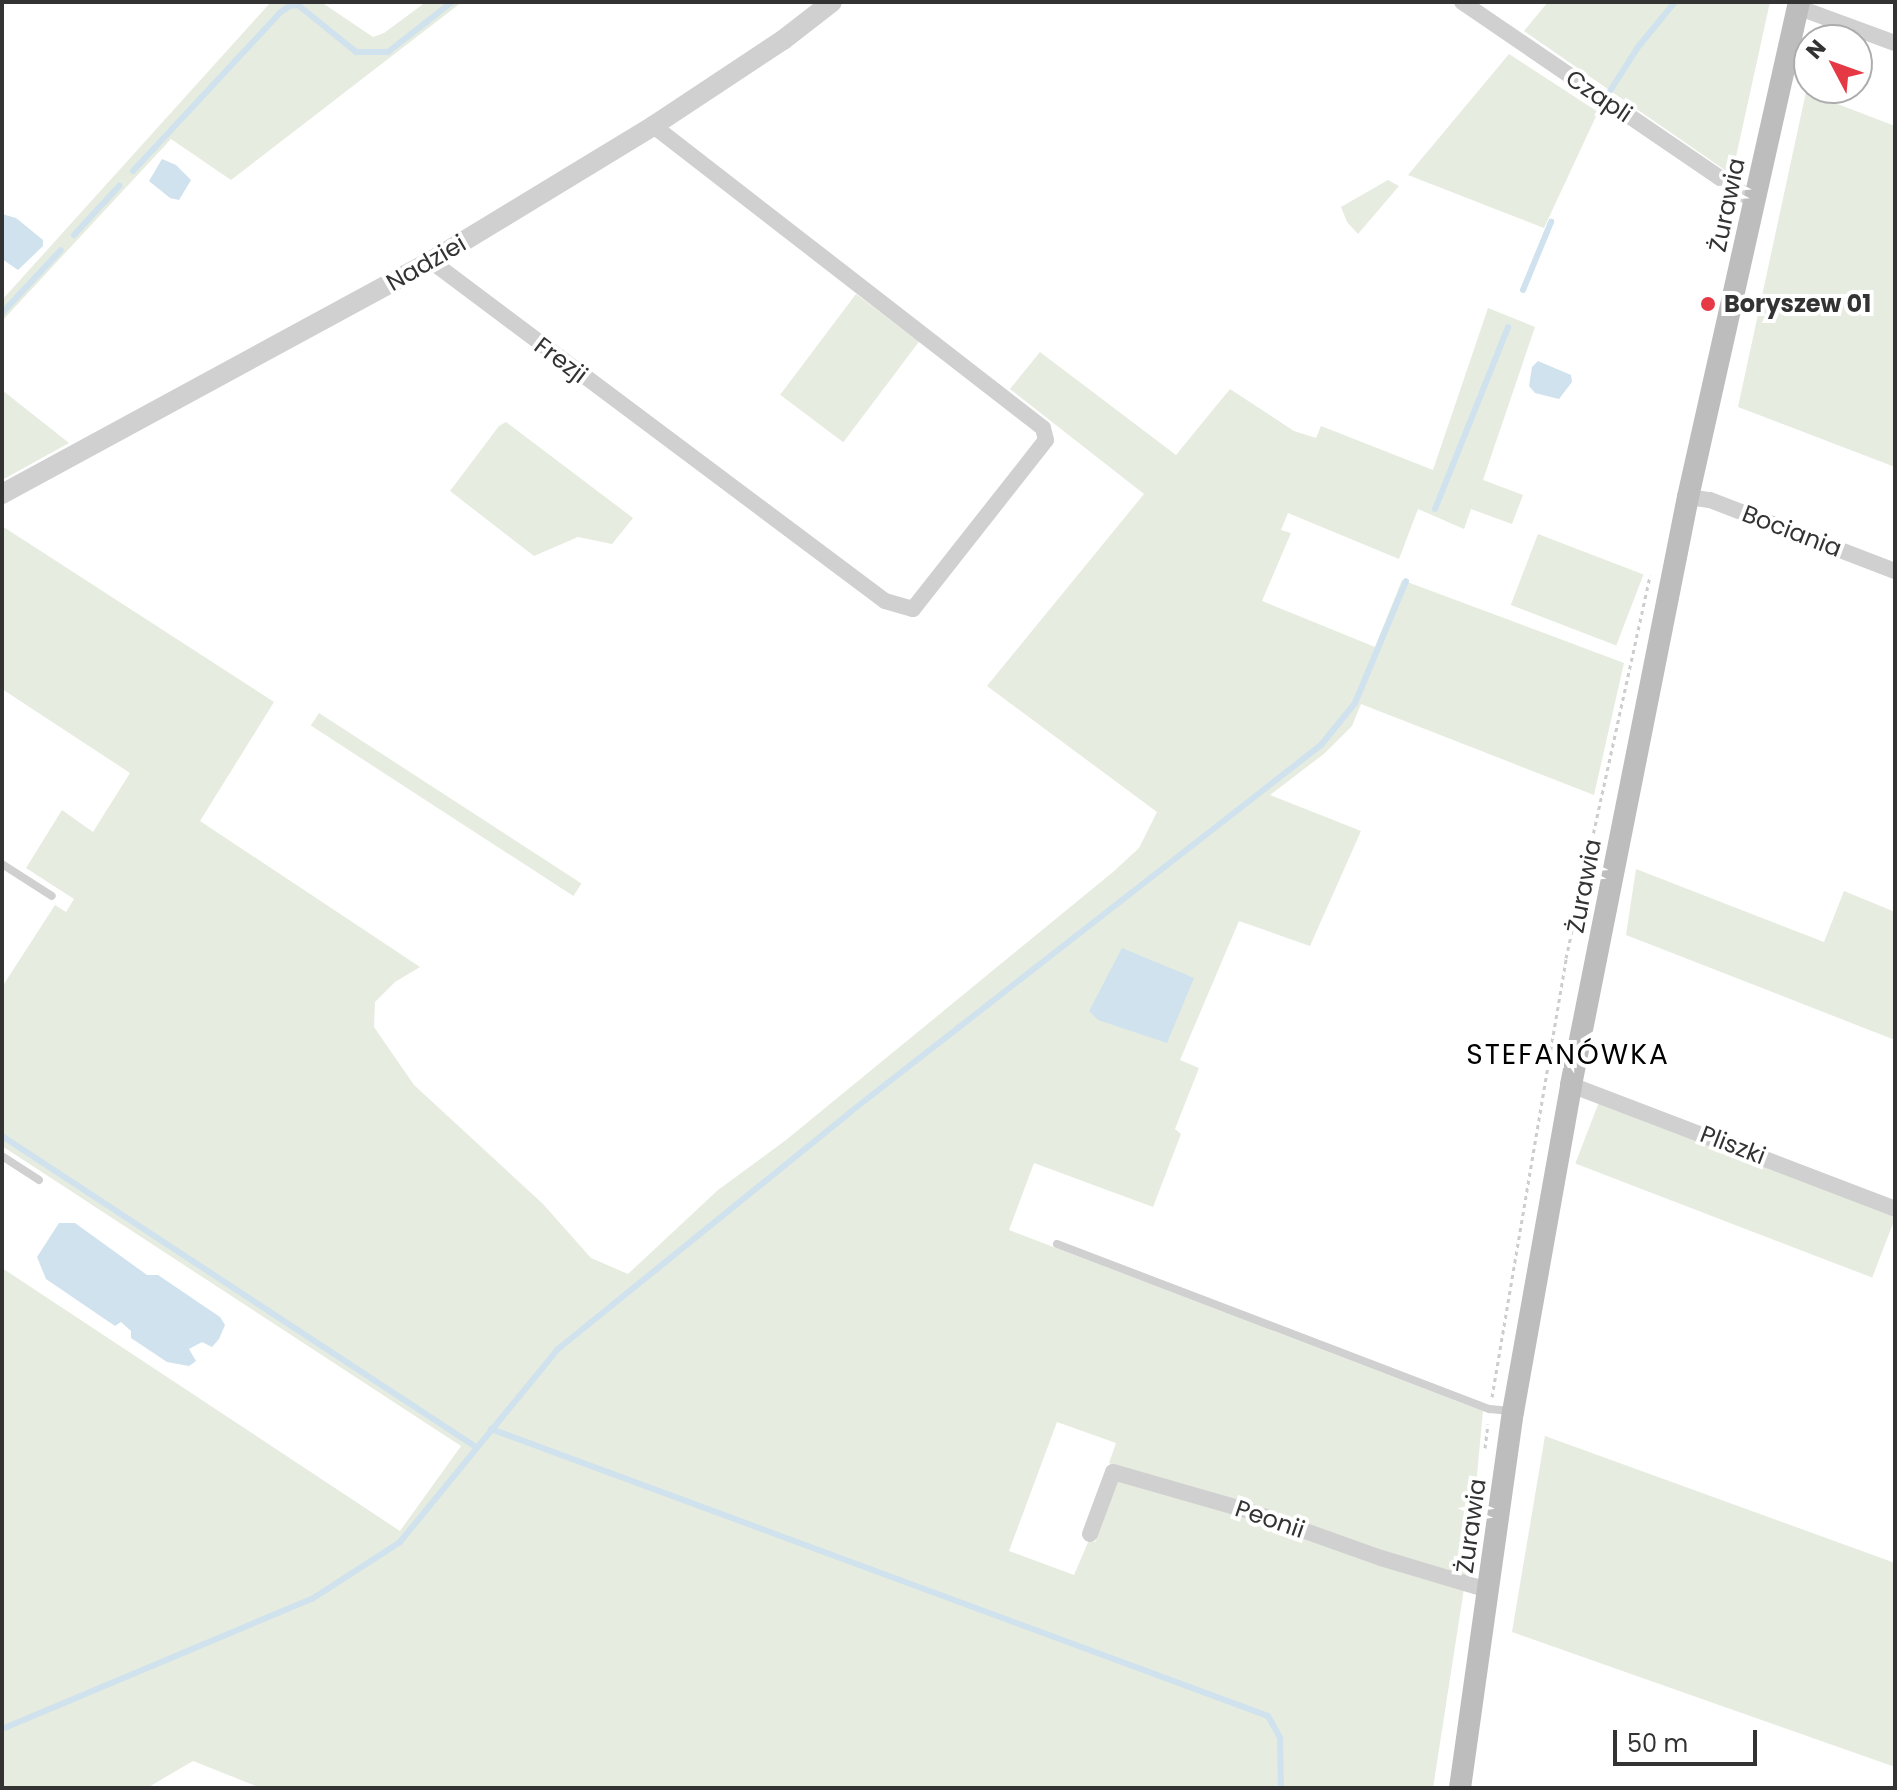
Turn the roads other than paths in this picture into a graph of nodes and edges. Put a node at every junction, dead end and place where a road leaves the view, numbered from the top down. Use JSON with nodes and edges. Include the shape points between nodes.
{"nodes":[{"id":1,"x":832,"y":2,"type":"edge"},
{"id":2,"x":1462,"y":2,"type":"edge"},
{"id":3,"x":1798,"y":5,"type":"edge"},
{"id":4,"x":1895,"y":43,"type":"edge"},
{"id":5,"x":653,"y":126,"type":"junction"},
{"id":6,"x":1746,"y":194,"type":"junction"},
{"id":7,"x":431,"y":261,"type":"junction"},
{"id":8,"x":2,"y":494,"type":"edge"},
{"id":9,"x":1688,"y":497,"type":"junction"},
{"id":10,"x":1895,"y":571,"type":"edge"},
{"id":11,"x":2,"y":864,"type":"edge"},
{"id":12,"x":52,"y":896,"type":"dead end"},
{"id":13,"x":1571,"y":1085,"type":"junction"},
{"id":14,"x":2,"y":1156,"type":"edge"},
{"id":15,"x":39,"y":1180,"type":"dead end"},
{"id":16,"x":1895,"y":1209,"type":"edge"},
{"id":17,"x":1057,"y":1244,"type":"dead end"},
{"id":18,"x":1513,"y":1412,"type":"junction"},
{"id":19,"x":1090,"y":1534,"type":"dead end"},
{"id":20,"x":1488,"y":1590,"type":"junction"},
{"id":21,"x":1460,"y":1788,"type":"edge"}],
"edges":[{"from":1,"to":5,"type":"street","name":"Nadziei"},
{"from":2,"to":6,"type":"street","name":"Czapli"},
{"from":3,"to":4,"type":"street"},
{"from":3,"to":6,"type":"main road","name":"Żurawia"},
{"from":5,"to":7,"type":"street","name":"Nadziei"},
{"from":5,"to":7,"type":"street","name":"Frezji","via":[[1031,416],[1046,434],[913,609],[885,601]]},
{"from":6,"to":9,"type":"main road","name":"Żurawia"},
{"from":7,"to":8,"type":"street","name":"Nadziei"},
{"from":9,"to":10,"type":"street","name":"Bociania","via":[[1710,500]]},
{"from":9,"to":13,"type":"main road","name":"Żurawia"},
{"from":11,"to":12,"type":"lane"},
{"from":13,"to":16,"type":"street","name":"Pliszki"},
{"from":13,"to":18,"type":"main road","name":"Żurawia"},
{"from":14,"to":15,"type":"lane"},
{"from":17,"to":18,"type":"lane","via":[[1490,1409]]},
{"from":18,"to":20,"type":"main road","name":"Żurawia"},
{"from":19,"to":20,"type":"street","name":"Peonii","via":[[1113,1472]]},
{"from":20,"to":21,"type":"main road","name":"Żurawia"}]}
